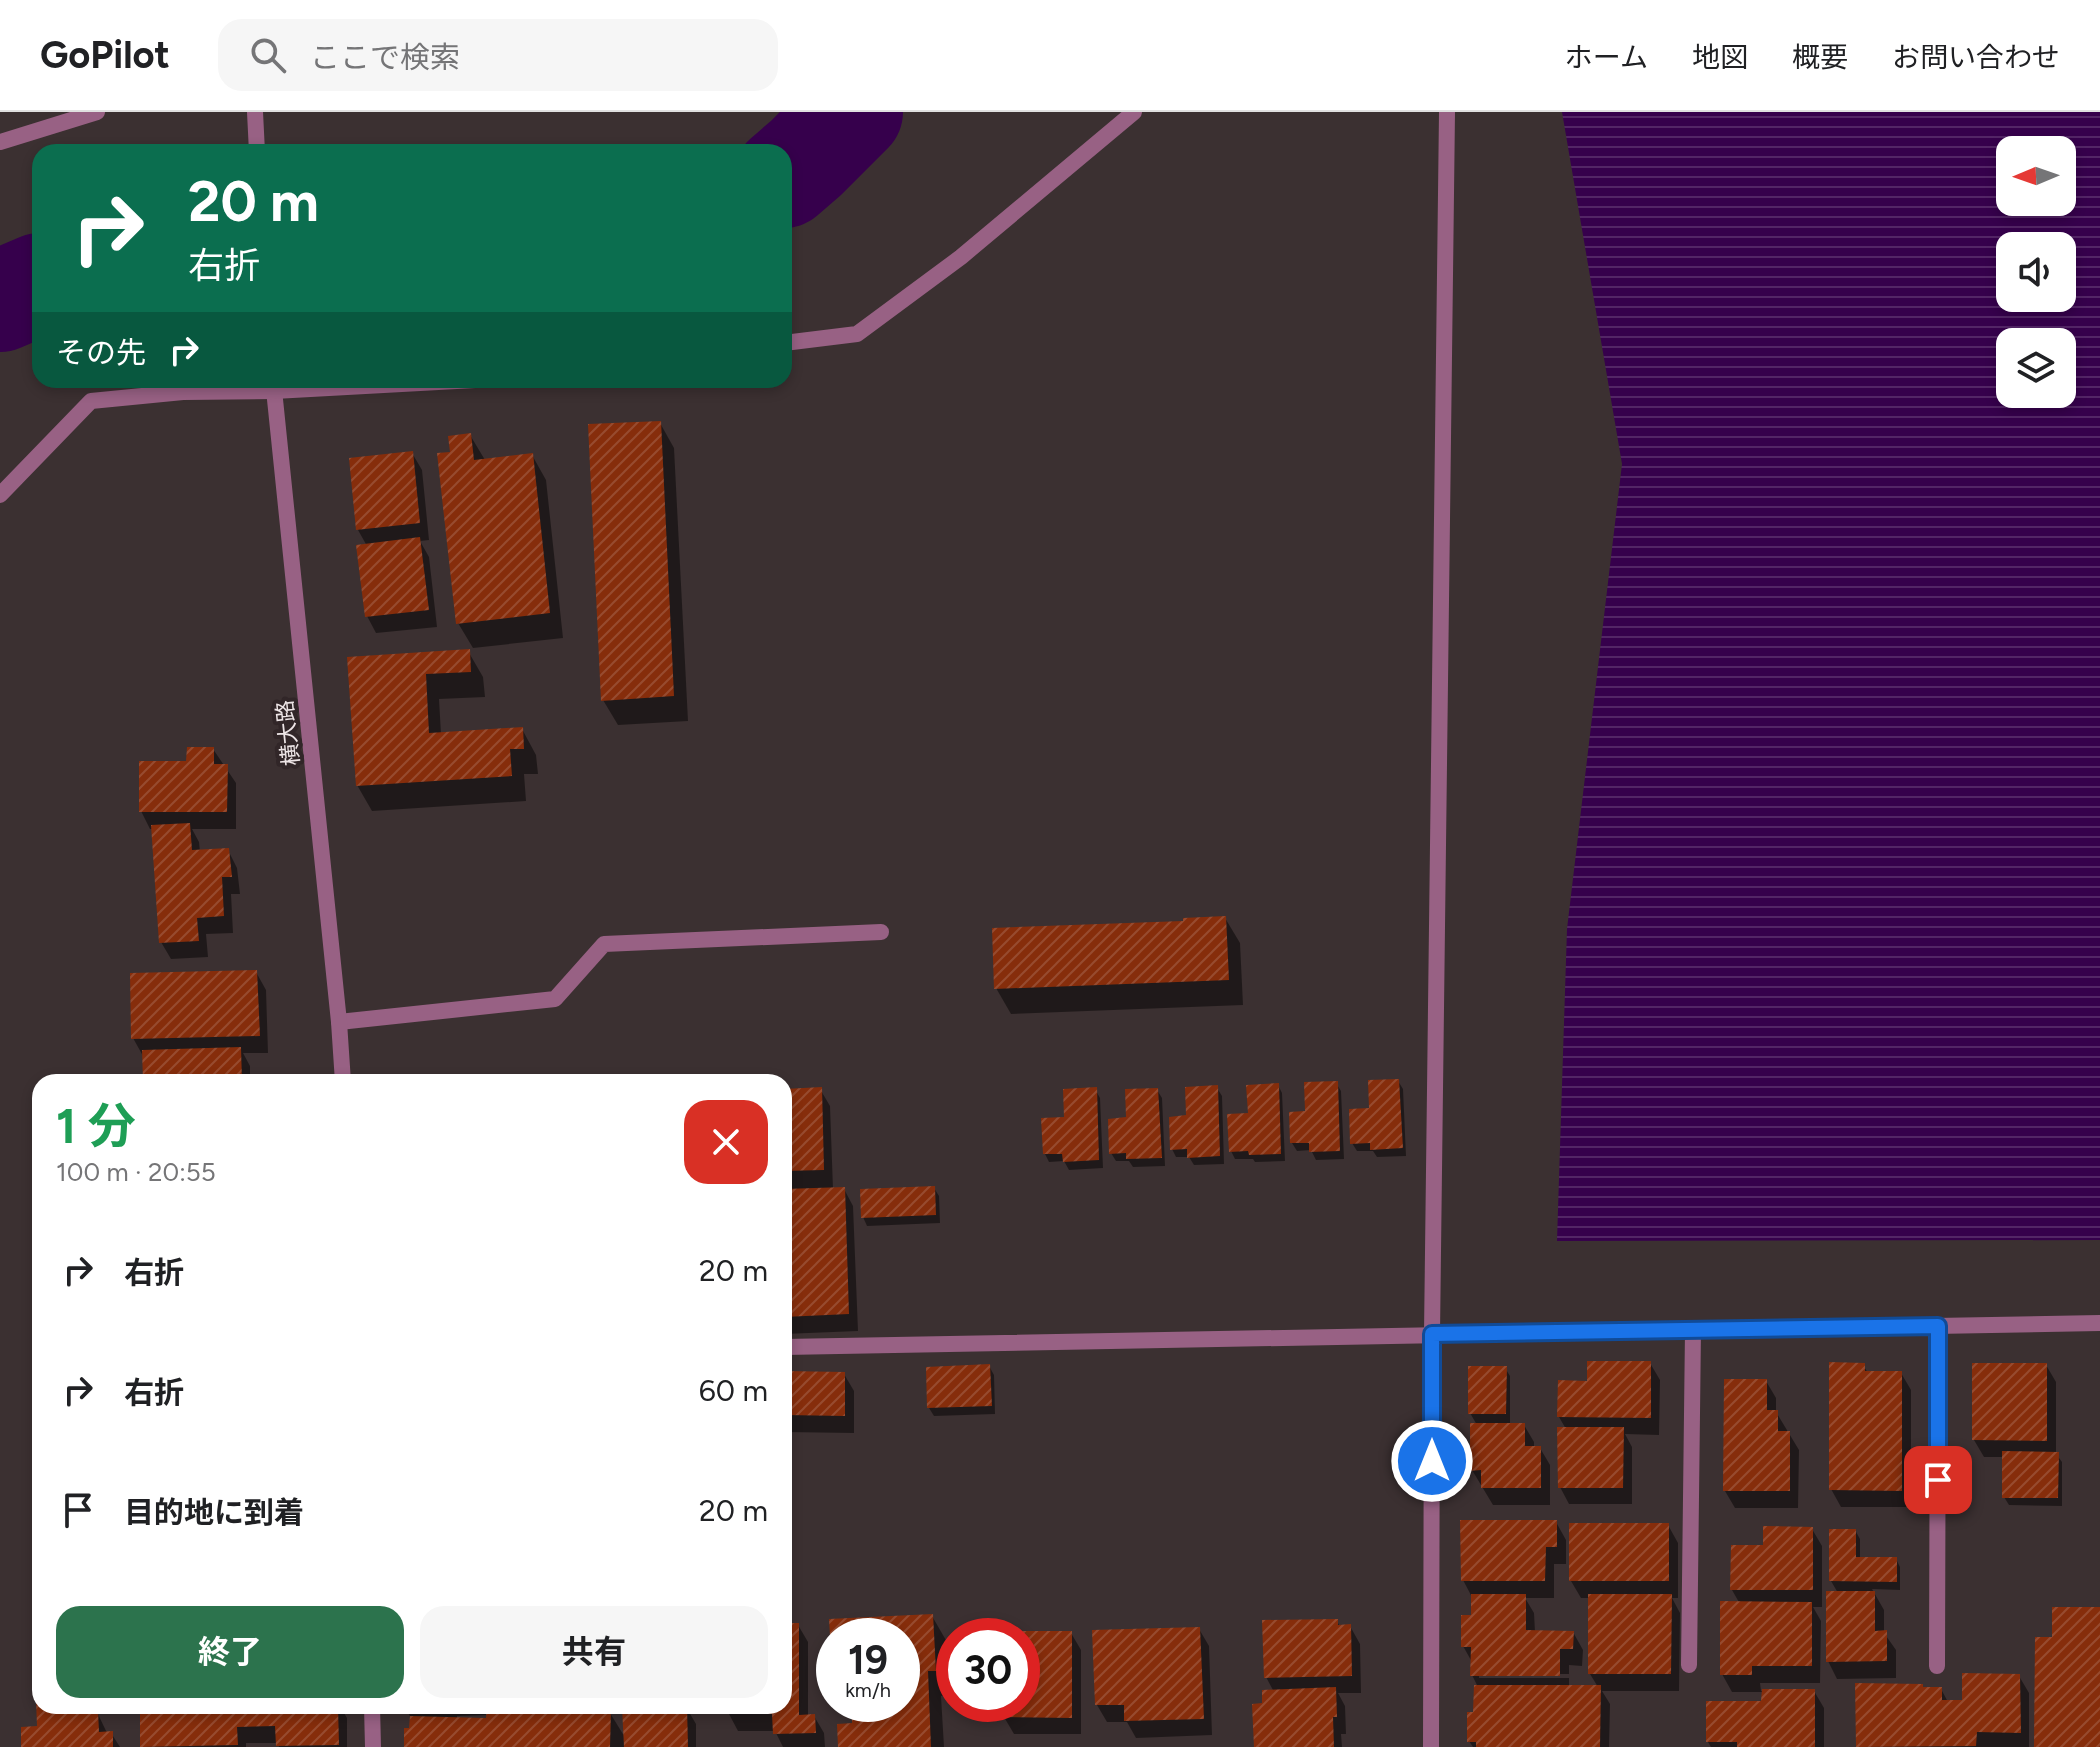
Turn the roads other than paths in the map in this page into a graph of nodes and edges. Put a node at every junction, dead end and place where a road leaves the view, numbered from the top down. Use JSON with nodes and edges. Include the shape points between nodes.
{"nodes":[{"id":1,"x":255,"y":112,"type":"edge"},
{"id":2,"x":1134,"y":112,"type":"edge"},
{"id":3,"x":1447,"y":112,"type":"edge"},
{"id":4,"x":91,"y":113,"type":"edge"},
{"id":5,"x":0,"y":142,"type":"edge"},
{"id":6,"x":257,"y":144,"type":"edge"},
{"id":7,"x":792,"y":342,"type":"edge"},
{"id":8,"x":244,"y":388,"type":"edge"},
{"id":9,"x":274,"y":388,"type":"edge"},
{"id":10,"x":0,"y":495,"type":"edge"},
{"id":11,"x":881,"y":932,"type":"dead end"},
{"id":12,"x":339,"y":1022,"type":"junction"},
{"id":13,"x":342,"y":1074,"type":"edge"},
{"id":14,"x":2100,"y":1323,"type":"edge"},
{"id":15,"x":1938,"y":1326,"type":"junction"},
{"id":16,"x":1693,"y":1330,"type":"junction"},
{"id":17,"x":1432,"y":1334,"type":"junction"},
{"id":18,"x":792,"y":1347,"type":"edge"},
{"id":19,"x":1689,"y":1665,"type":"dead end"},
{"id":20,"x":1937,"y":1666,"type":"dead end"},
{"id":21,"x":372,"y":1714,"type":"edge"},
{"id":22,"x":373,"y":1747,"type":"edge"},
{"id":23,"x":1431,"y":1747,"type":"edge"}],
"edges":[{"from":1,"to":6,"type":"street"},
{"from":2,"to":7,"type":"street","via":[[961,257],[857,334]]},
{"from":3,"to":17,"type":"street"},
{"from":4,"to":5,"type":"street"},
{"from":8,"to":10,"type":"street","via":[[91,401]]},
{"from":9,"to":12,"type":"street","name":"横大路"},
{"from":11,"to":12,"type":"street","via":[[604,944],[555,999]]},
{"from":12,"to":13,"type":"street","name":"横大路"},
{"from":14,"to":15,"type":"street"},
{"from":15,"to":16,"type":"street"},
{"from":15,"to":20,"type":"street"},
{"from":16,"to":17,"type":"street"},
{"from":16,"to":19,"type":"street"},
{"from":17,"to":18,"type":"street"},
{"from":17,"to":23,"type":"street"},
{"from":21,"to":22,"type":"street"}]}
